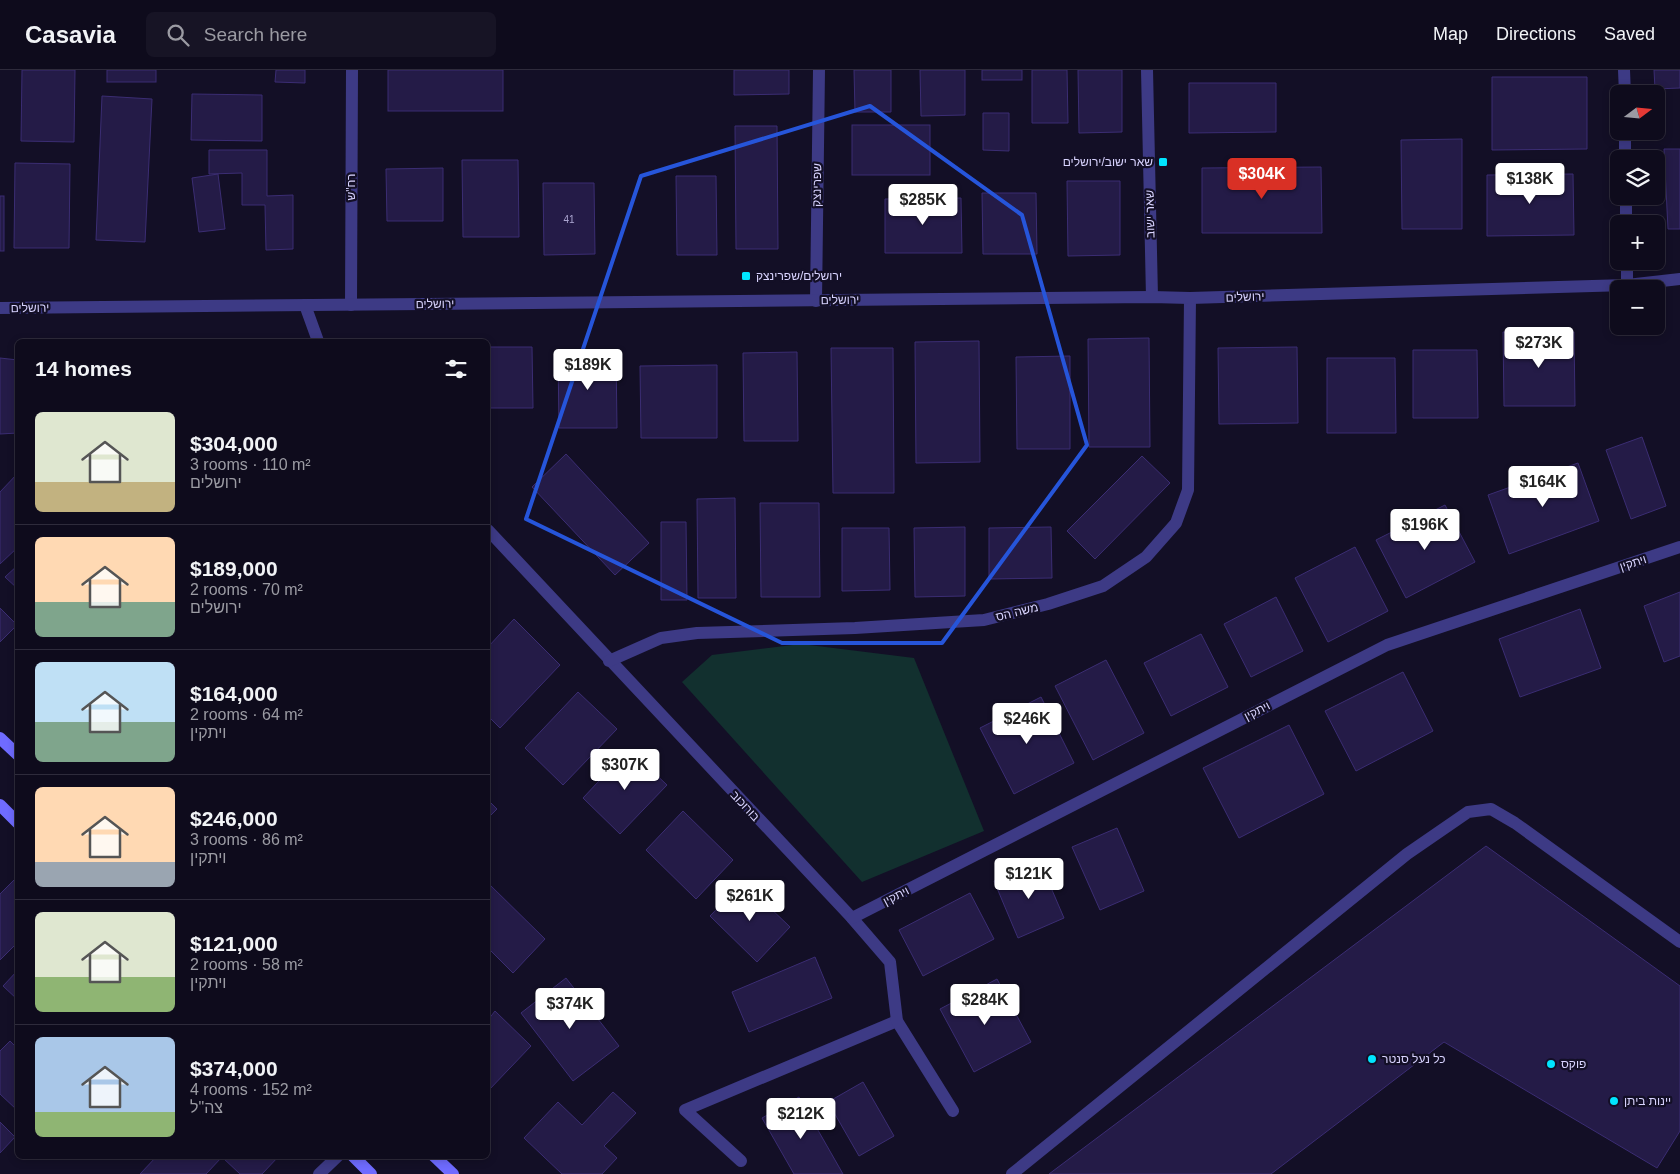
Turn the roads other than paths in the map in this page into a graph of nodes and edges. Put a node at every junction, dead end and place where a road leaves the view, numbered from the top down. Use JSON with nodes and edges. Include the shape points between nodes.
{"nodes":[{"id":1,"x":352,"y":70,"type":"edge"},
{"id":2,"x":819,"y":70,"type":"edge"},
{"id":3,"x":1147,"y":70,"type":"edge"},
{"id":4,"x":1624,"y":70,"type":"edge"},
{"id":5,"x":1625,"y":85,"type":"edge"},
{"id":6,"x":1680,"y":280,"type":"edge"},
{"id":7,"x":1665,"y":281,"type":"edge"},
{"id":8,"x":1610,"y":286,"type":"edge"},
{"id":9,"x":1152,"y":298,"type":"junction"},
{"id":10,"x":1190,"y":298,"type":"junction"},
{"id":11,"x":816,"y":301,"type":"junction"},
{"id":12,"x":305,"y":305,"type":"junction"},
{"id":13,"x":351,"y":305,"type":"junction"},
{"id":14,"x":0,"y":308,"type":"edge"},
{"id":15,"x":317,"y":339,"type":"edge"},
{"id":16,"x":490,"y":532,"type":"edge"},
{"id":17,"x":1680,"y":547,"type":"edge"},
{"id":18,"x":608,"y":660,"type":"junction"},
{"id":19,"x":0,"y":738,"type":"edge"},
{"id":20,"x":15,"y":752,"type":"edge"},
{"id":21,"x":0,"y":806,"type":"edge"},
{"id":22,"x":15,"y":820,"type":"edge"},
{"id":23,"x":852,"y":918,"type":"junction"},
{"id":24,"x":1680,"y":942,"type":"edge"},
{"id":25,"x":897,"y":1021,"type":"junction"},
{"id":26,"x":953,"y":1111,"type":"dead end"},
{"id":27,"x":335,"y":1159,"type":"edge"},
{"id":28,"x":356,"y":1159,"type":"edge"},
{"id":29,"x":437,"y":1159,"type":"edge"},
{"id":30,"x":741,"y":1161,"type":"dead end"},
{"id":31,"x":319,"y":1174,"type":"edge"},
{"id":32,"x":371,"y":1174,"type":"edge"},
{"id":33,"x":453,"y":1174,"type":"edge"},
{"id":34,"x":1012,"y":1174,"type":"edge"}],
"edges":[{"from":1,"to":13,"type":"street","name":"רח\"ש"},
{"from":2,"to":11,"type":"street","name":"שפרינצק"},
{"from":3,"to":9,"type":"street","name":"שאר ישוב"},
{"from":4,"to":5,"type":"street"},
{"from":6,"to":7,"type":"street","name":"ירושלים"},
{"from":8,"to":10,"type":"street","name":"ירושלים"},
{"from":9,"to":10,"type":"street","name":"ירושלים"},
{"from":9,"to":11,"type":"street","name":"ירושלים"},
{"from":10,"to":18,"type":"street","name":"משה הס","via":[[1188,490],[1176,523],[1146,558],[1103,586],[984,620],[697,633],[661,638]]},
{"from":11,"to":13,"type":"street","name":"ירושלים"},
{"from":12,"to":13,"type":"street","name":"ירושלים"},
{"from":12,"to":14,"type":"street","name":"ירושלים"},
{"from":12,"to":15,"type":"street"},
{"from":16,"to":18,"type":"street","name":"בורוכוב"},
{"from":17,"to":23,"type":"street","name":"ויתקין","via":[[1387,645]]},
{"from":18,"to":23,"type":"street","name":"בורוכוב"},
{"from":19,"to":20,"type":"main road"},
{"from":21,"to":22,"type":"main road"},
{"from":23,"to":25,"type":"street","name":"בורוכוב","via":[[890,962]]},
{"from":24,"to":34,"type":"street","via":[[1515,823],[1491,809],[1468,812],[1407,854]]},
{"from":25,"to":26,"type":"street","name":"בורוכוב"},
{"from":25,"to":30,"type":"street","via":[[686,1110]]},
{"from":27,"to":31,"type":"street"},
{"from":28,"to":32,"type":"main road"},
{"from":29,"to":33,"type":"main road"}]}
